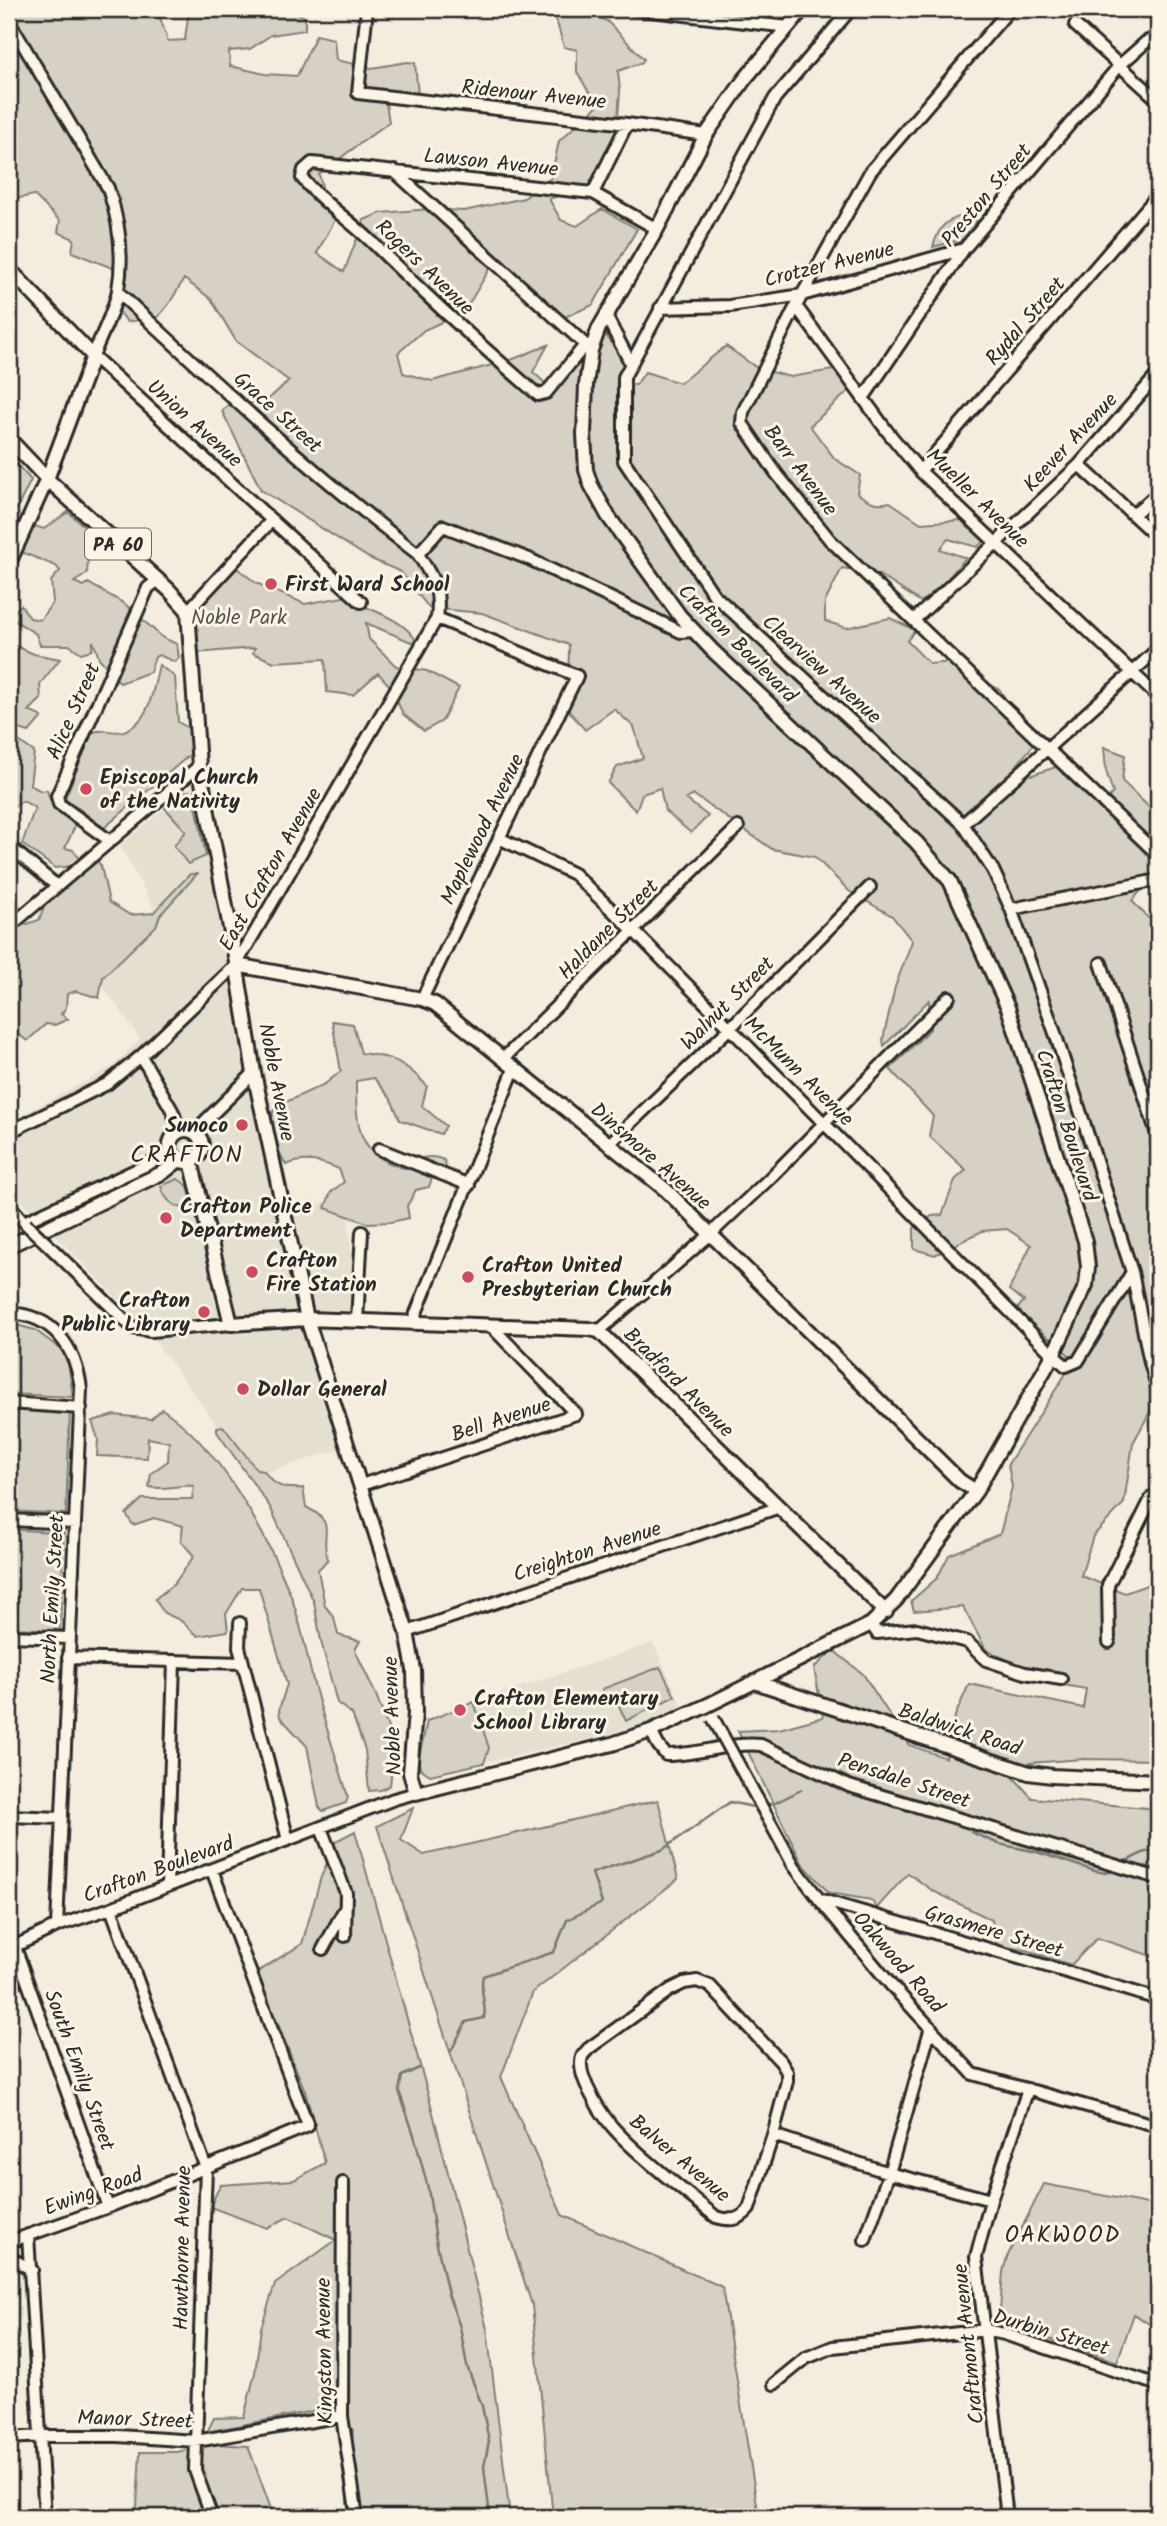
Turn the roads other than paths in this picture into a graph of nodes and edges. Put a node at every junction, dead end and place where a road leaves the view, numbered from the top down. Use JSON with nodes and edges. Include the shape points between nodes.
{"nodes":[{"id":1,"x":367,"y":9,"type":"edge"},
{"id":2,"x":635,"y":9,"type":"edge"},
{"id":3,"x":803,"y":9,"type":"edge"},
{"id":4,"x":851,"y":9,"type":"edge"},
{"id":5,"x":1010,"y":9,"type":"edge"},
{"id":6,"x":9,"y":21,"type":"edge"},
{"id":7,"x":1075,"y":25,"type":"dead end"},
{"id":8,"x":788,"y":27,"type":"junction"},
{"id":9,"x":1158,"y":37,"type":"edge"},
{"id":10,"x":1120,"y":65,"type":"junction"},
{"id":11,"x":1158,"y":100,"type":"edge"},
{"id":12,"x":628,"y":124,"type":"junction"},
{"id":13,"x":706,"y":135,"type":"junction"},
{"id":14,"x":312,"y":163,"type":"joint"},
{"id":15,"x":394,"y":171,"type":"junction"},
{"id":16,"x":593,"y":193,"type":"junction"},
{"id":17,"x":1158,"y":195,"type":"edge"},
{"id":18,"x":657,"y":229,"type":"junction"},
{"id":19,"x":964,"y":249,"type":"junction"},
{"id":20,"x":9,"y":269,"type":"edge"},
{"id":21,"x":118,"y":292,"type":"junction"},
{"id":22,"x":802,"y":295,"type":"junction"},
{"id":23,"x":796,"y":306,"type":"junction"},
{"id":24,"x":660,"y":309,"type":"junction"},
{"id":25,"x":606,"y":316,"type":"junction"},
{"id":26,"x":588,"y":347,"type":"junction"},
{"id":27,"x":93,"y":356,"type":"junction"},
{"id":28,"x":631,"y":364,"type":"junction"},
{"id":29,"x":1158,"y":374,"type":"edge"},
{"id":30,"x":863,"y":397,"type":"junction"},
{"id":31,"x":9,"y":439,"type":"edge"},
{"id":32,"x":1079,"y":465,"type":"junction"},
{"id":33,"x":920,"y":471,"type":"junction"},
{"id":34,"x":47,"y":479,"type":"junction"},
{"id":35,"x":1158,"y":492,"type":"edge"},
{"id":36,"x":1133,"y":515,"type":"junction"},
{"id":37,"x":272,"y":520,"type":"junction"},
{"id":38,"x":1158,"y":538,"type":"edge"},
{"id":39,"x":998,"y":543,"type":"junction"},
{"id":40,"x":418,"y":554,"type":"junction"},
{"id":41,"x":9,"y":562,"type":"edge"},
{"id":42,"x":158,"y":580,"type":"junction"},
{"id":43,"x":361,"y":602,"type":"dead end"},
{"id":44,"x":188,"y":611,"type":"junction"},
{"id":45,"x":437,"y":618,"type":"junction"},
{"id":46,"x":915,"y":619,"type":"junction"},
{"id":47,"x":693,"y":631,"type":"junction"},
{"id":48,"x":1158,"y":649,"type":"edge"},
{"id":49,"x":1132,"y":673,"type":"junction"},
{"id":50,"x":1158,"y":697,"type":"edge"},
{"id":51,"x":1049,"y":748,"type":"junction"},
{"id":52,"x":200,"y":766,"type":"junction"},
{"id":53,"x":963,"y":824,"type":"junction"},
{"id":54,"x":738,"y":827,"type":"dead end"},
{"id":55,"x":499,"y":838,"type":"junction"},
{"id":56,"x":110,"y":841,"type":"junction"},
{"id":57,"x":9,"y":846,"type":"edge"},
{"id":58,"x":1158,"y":855,"type":"edge"},
{"id":59,"x":1158,"y":880,"type":"edge"},
{"id":60,"x":57,"y":886,"type":"junction"},
{"id":61,"x":870,"y":887,"type":"dead end"},
{"id":62,"x":1011,"y":909,"type":"junction"},
{"id":63,"x":9,"y":927,"type":"edge"},
{"id":64,"x":634,"y":931,"type":"junction"},
{"id":65,"x":1101,"y":963,"type":"dead end"},
{"id":66,"x":236,"y":965,"type":"junction"},
{"id":67,"x":949,"y":997,"type":"dead end"},
{"id":68,"x":422,"y":999,"type":"junction"},
{"id":69,"x":729,"y":1029,"type":"junction"},
{"id":70,"x":141,"y":1056,"type":"junction"},
{"id":71,"x":504,"y":1058,"type":"junction"},
{"id":72,"x":515,"y":1067,"type":"junction"},
{"id":73,"x":254,"y":1073,"type":"junction"},
{"id":74,"x":824,"y":1123,"type":"junction"},
{"id":75,"x":179,"y":1131,"type":"junction"},
{"id":76,"x":9,"y":1132,"type":"edge"},
{"id":77,"x":194,"y":1132,"type":"junction"},
{"id":78,"x":1158,"y":1137,"type":"edge"},
{"id":79,"x":610,"y":1144,"type":"junction"},
{"id":80,"x":379,"y":1149,"type":"dead end"},
{"id":81,"x":181,"y":1158,"type":"junction"},
{"id":82,"x":469,"y":1185,"type":"junction"},
{"id":83,"x":9,"y":1205,"type":"edge"},
{"id":84,"x":25,"y":1223,"type":"junction"},
{"id":85,"x":362,"y":1232,"type":"dead end"},
{"id":86,"x":710,"y":1234,"type":"junction"},
{"id":87,"x":9,"y":1246,"type":"edge"},
{"id":88,"x":1132,"y":1272,"type":"junction"},
{"id":89,"x":9,"y":1313,"type":"edge"},
{"id":90,"x":307,"y":1319,"type":"junction"},
{"id":91,"x":357,"y":1321,"type":"junction"},
{"id":92,"x":412,"y":1323,"type":"junction"},
{"id":93,"x":231,"y":1324,"type":"junction"},
{"id":94,"x":491,"y":1326,"type":"junction"},
{"id":95,"x":599,"y":1331,"type":"junction"},
{"id":96,"x":1053,"y":1355,"type":"junction"},
{"id":97,"x":1154,"y":1362,"type":"edge"},
{"id":98,"x":1158,"y":1389,"type":"edge"},
{"id":99,"x":9,"y":1403,"type":"edge"},
{"id":100,"x":80,"y":1408,"type":"junction"},
{"id":101,"x":361,"y":1485,"type":"junction"},
{"id":102,"x":976,"y":1491,"type":"junction"},
{"id":103,"x":1158,"y":1495,"type":"edge"},
{"id":104,"x":780,"y":1507,"type":"junction"},
{"id":105,"x":9,"y":1520,"type":"edge"},
{"id":106,"x":75,"y":1523,"type":"junction"},
{"id":107,"x":886,"y":1612,"type":"junction"},
{"id":108,"x":240,"y":1623,"type":"dead end"},
{"id":109,"x":871,"y":1624,"type":"junction"},
{"id":110,"x":407,"y":1632,"type":"junction"},
{"id":111,"x":9,"y":1636,"type":"edge"},
{"id":112,"x":69,"y":1638,"type":"junction"},
{"id":113,"x":1109,"y":1642,"type":"dead end"},
{"id":114,"x":68,"y":1658,"type":"junction"},
{"id":115,"x":174,"y":1661,"type":"junction"},
{"id":116,"x":242,"y":1663,"type":"junction"},
{"id":117,"x":1061,"y":1679,"type":"dead end"},
{"id":118,"x":755,"y":1682,"type":"junction"},
{"id":119,"x":710,"y":1711,"type":"junction"},
{"id":120,"x":651,"y":1731,"type":"junction"},
{"id":121,"x":1158,"y":1780,"type":"edge"},
{"id":122,"x":416,"y":1793,"type":"junction"},
{"id":123,"x":9,"y":1816,"type":"edge"},
{"id":124,"x":61,"y":1818,"type":"junction"},
{"id":125,"x":321,"y":1828,"type":"junction"},
{"id":126,"x":288,"y":1840,"type":"junction"},
{"id":127,"x":212,"y":1870,"type":"junction"},
{"id":128,"x":1158,"y":1878,"type":"edge"},
{"id":129,"x":167,"y":1886,"type":"junction"},
{"id":130,"x":819,"y":1899,"type":"junction"},
{"id":131,"x":345,"y":1907,"type":"junction"},
{"id":132,"x":111,"y":1909,"type":"junction"},
{"id":133,"x":57,"y":1926,"type":"junction"},
{"id":134,"x":345,"y":1936,"type":"dead end"},
{"id":135,"x":12,"y":1948,"type":"edge"},
{"id":136,"x":323,"y":1949,"type":"dead end"},
{"id":137,"x":1158,"y":1998,"type":"edge"},
{"id":138,"x":931,"y":2027,"type":"junction"},
{"id":139,"x":1028,"y":2089,"type":"junction"},
{"id":140,"x":1158,"y":2126,"type":"edge"},
{"id":141,"x":773,"y":2135,"type":"junction"},
{"id":142,"x":206,"y":2168,"type":"junction"},
{"id":143,"x":889,"y":2173,"type":"junction"},
{"id":144,"x":343,"y":2183,"type":"dead end"},
{"id":145,"x":991,"y":2200,"type":"junction"},
{"id":146,"x":108,"y":2207,"type":"junction"},
{"id":147,"x":28,"y":2235,"type":"junction"},
{"id":148,"x":865,"y":2240,"type":"dead end"},
{"id":149,"x":9,"y":2242,"type":"edge"},
{"id":150,"x":9,"y":2257,"type":"edge"},
{"id":151,"x":32,"y":2270,"type":"junction"},
{"id":152,"x":986,"y":2330,"type":"junction"},
{"id":153,"x":774,"y":2384,"type":"dead end"},
{"id":154,"x":1158,"y":2385,"type":"edge"},
{"id":155,"x":342,"y":2416,"type":"junction"},
{"id":156,"x":41,"y":2436,"type":"junction"},
{"id":157,"x":9,"y":2438,"type":"edge"},
{"id":158,"x":196,"y":2441,"type":"junction"},
{"id":159,"x":45,"y":2517,"type":"edge"},
{"id":160,"x":212,"y":2517,"type":"edge"},
{"id":161,"x":357,"y":2517,"type":"edge"},
{"id":162,"x":1007,"y":2517,"type":"edge"}],
"edges":[{"from":1,"to":12,"type":"street","name":"Ridenour Avenue","via":[[358,93]]},
{"from":2,"to":8,"type":"street"},
{"from":3,"to":8,"type":"main road","name":"Crafton Boulevard"},
{"from":4,"to":24,"type":"street","name":"Clearview Avenue","via":[[775,99]]},
{"from":5,"to":22,"type":"street","name":"Barr Avenue","via":[[870,172]]},
{"from":6,"to":21,"type":"street","via":[[108,188],[121,253]]},
{"from":7,"to":10,"type":"street"},
{"from":8,"to":13,"type":"main road","name":"Crafton Boulevard"},
{"from":9,"to":10,"type":"street","name":"Preston Street"},
{"from":10,"to":11,"type":"street"},
{"from":10,"to":19,"type":"street","name":"Preston Street"},
{"from":12,"to":13,"type":"street","name":"Ridenour Avenue"},
{"from":12,"to":16,"type":"street"},
{"from":13,"to":18,"type":"main road","name":"Crafton Boulevard"},
{"from":14,"to":15,"type":"street","name":"Lawson Avenue"},
{"from":14,"to":26,"type":"street","name":"Rogers Avenue","via":[[302,178],[311,189],[538,396]]},
{"from":15,"to":16,"type":"street","name":"Lawson Avenue"},
{"from":15,"to":26,"type":"street"},
{"from":16,"to":18,"type":"street","name":"Lawson Avenue"},
{"from":17,"to":33,"type":"street","name":"Rydal Street"},
{"from":18,"to":25,"type":"main road","name":"Crafton Boulevard"},
{"from":19,"to":22,"type":"street","name":"Crotzer Avenue"},
{"from":19,"to":30,"type":"street","name":"Preston Street"},
{"from":20,"to":27,"type":"main road","name":"Union Avenue"},
{"from":21,"to":27,"type":"street"},
{"from":21,"to":40,"type":"street","name":"Grace Street","via":[[281,444]]},
{"from":22,"to":23,"type":"street","name":"Barr Avenue"},
{"from":22,"to":24,"type":"street","name":"Crotzer Avenue","via":[[730,306]]},
{"from":23,"to":30,"type":"street","name":"Mueller Avenue"},
{"from":23,"to":46,"type":"street","name":"Barr Avenue","via":[[743,412],[742,423],[830,540]]},
{"from":24,"to":28,"type":"street","name":"Clearview Avenue"},
{"from":25,"to":26,"type":"main road","name":"Crafton Boulevard"},
{"from":25,"to":28,"type":"street"},
{"from":26,"to":47,"type":"main road","name":"Crafton Boulevard","via":[[584,444],[591,485],[656,586]]},
{"from":27,"to":34,"type":"main road"},
{"from":27,"to":37,"type":"street","name":"Union Avenue"},
{"from":28,"to":53,"type":"street","name":"Clearview Avenue","via":[[624,377],[624,461],[714,595]]},
{"from":29,"to":32,"type":"street","name":"Keever Avenue"},
{"from":30,"to":33,"type":"street","name":"Mueller Avenue"},
{"from":31,"to":34,"type":"main road"},
{"from":32,"to":36,"type":"street"},
{"from":32,"to":39,"type":"street","name":"Keever Avenue"},
{"from":33,"to":39,"type":"street","name":"Mueller Avenue"},
{"from":34,"to":41,"type":"main road"},
{"from":34,"to":42,"type":"main road","number":"PA 60"},
{"from":35,"to":36,"type":"street"},
{"from":36,"to":38,"type":"street"},
{"from":37,"to":43,"type":"street","name":"Union Avenue"},
{"from":37,"to":44,"type":"street"},
{"from":39,"to":46,"type":"street","name":"Keever Avenue"},
{"from":39,"to":49,"type":"street","name":"Mueller Avenue"},
{"from":40,"to":45,"type":"street","via":[[435,581],[440,599]]},
{"from":40,"to":47,"type":"street","via":[[443,526],[529,559],[681,632]]},
{"from":42,"to":44,"type":"main road","number":"PA 60"},
{"from":42,"to":56,"type":"street","name":"Alice Street","via":[[148,588],[57,796],[59,804]]},
{"from":44,"to":52,"type":"main road","name":"Noble Avenue"},
{"from":45,"to":55,"type":"street","name":"Maplewood Avenue","via":[[577,677]]},
{"from":45,"to":66,"type":"street","name":"East Crafton Avenue"},
{"from":46,"to":51,"type":"street","name":"Barr Avenue"},
{"from":47,"to":96,"type":"main road","name":"Crafton Boulevard","via":[[916,842],[950,881],[1008,1008],[1086,1241],[1088,1267],[1082,1296]]},
{"from":48,"to":49,"type":"street"},
{"from":49,"to":50,"type":"street","name":"Mueller Avenue"},
{"from":49,"to":51,"type":"street"},
{"from":51,"to":53,"type":"street"},
{"from":51,"to":58,"type":"street","name":"Barr Avenue"},
{"from":52,"to":56,"type":"street"},
{"from":52,"to":66,"type":"main road","name":"Noble Avenue"},
{"from":53,"to":62,"type":"street","name":"Clearview Avenue","via":[[993,870]]},
{"from":54,"to":64,"type":"street","name":"Haldane Street"},
{"from":55,"to":64,"type":"street","name":"McMunn Avenue","via":[[574,874]]},
{"from":55,"to":68,"type":"street","name":"Maplewood Avenue"},
{"from":56,"to":60,"type":"street"},
{"from":57,"to":60,"type":"street"},
{"from":59,"to":62,"type":"street"},
{"from":60,"to":63,"type":"street"},
{"from":61,"to":69,"type":"street","name":"Walnut Street"},
{"from":62,"to":88,"type":"street","name":"Clearview Avenue"},
{"from":64,"to":69,"type":"street","name":"McMunn Avenue"},
{"from":64,"to":71,"type":"street","name":"Haldane Street"},
{"from":65,"to":78,"type":"street"},
{"from":66,"to":68,"type":"main road","name":"Dinsmore Avenue"},
{"from":66,"to":70,"type":"street","name":"East Crafton Avenue"},
{"from":66,"to":73,"type":"main road","name":"Noble Avenue"},
{"from":67,"to":74,"type":"street"},
{"from":68,"to":71,"type":"main road","name":"Dinsmore Avenue","via":[[435,1004]]},
{"from":69,"to":74,"type":"street","name":"McMunn Avenue"},
{"from":69,"to":79,"type":"street","name":"Walnut Street"},
{"from":70,"to":75,"type":"street"},
{"from":70,"to":76,"type":"street","name":"East Crafton Avenue","via":[[107,1084]]},
{"from":71,"to":72,"type":"main road","name":"Dinsmore Avenue"},
{"from":72,"to":79,"type":"main road","name":"Dinsmore Avenue"},
{"from":72,"to":82,"type":"street"},
{"from":73,"to":77,"type":"street"},
{"from":73,"to":90,"type":"main road","name":"Noble Avenue"},
{"from":74,"to":86,"type":"street"},
{"from":74,"to":96,"type":"street","name":"McMunn Avenue"},
{"from":75,"to":77,"type":"main road"},
{"from":75,"to":81,"type":"main road","via":[[172,1138]]},
{"from":77,"to":81,"type":"main road","via":[[202,1145],[198,1156]]},
{"from":79,"to":86,"type":"main road","name":"Dinsmore Avenue"},
{"from":80,"to":82,"type":"street"},
{"from":81,"to":84,"type":"street"},
{"from":81,"to":87,"type":"main road","via":[[164,1172]]},
{"from":81,"to":93,"type":"main road"},
{"from":82,"to":92,"type":"street"},
{"from":83,"to":84,"type":"street"},
{"from":84,"to":93,"type":"street","name":"Bradford Avenue","bridge":true,"via":[[133,1328],[151,1331]]},
{"from":85,"to":91,"type":"street"},
{"from":86,"to":95,"type":"street"},
{"from":86,"to":102,"type":"main road","name":"Dinsmore Avenue","via":[[960,1481]]},
{"from":88,"to":96,"type":"street","via":[[1078,1361],[1066,1366]]},
{"from":88,"to":97,"type":"street","name":"Clearview Avenue"},
{"from":89,"to":100,"type":"street","name":"North Emily Street","via":[[38,1320],[66,1343],[78,1367]]},
{"from":90,"to":91,"type":"main road","name":"Bradford Avenue"},
{"from":90,"to":93,"type":"main road","name":"Bradford Avenue"},
{"from":90,"to":101,"type":"main road","name":"Noble Avenue"},
{"from":91,"to":92,"type":"main road","name":"Bradford Avenue"},
{"from":92,"to":94,"type":"main road","name":"Bradford Avenue"},
{"from":94,"to":95,"type":"main road","name":"Bradford Avenue"},
{"from":94,"to":101,"type":"street","name":"Bell Avenue","via":[[576,1414]]},
{"from":95,"to":104,"type":"main road","name":"Bradford Avenue"},
{"from":96,"to":102,"type":"main road","name":"Crafton Boulevard"},
{"from":97,"to":98,"type":"street","name":"Clearview Avenue"},
{"from":99,"to":100,"type":"street"},
{"from":100,"to":106,"type":"street","name":"North Emily Street"},
{"from":101,"to":110,"type":"main road","name":"Noble Avenue"},
{"from":102,"to":107,"type":"main road","name":"Crafton Boulevard"},
{"from":103,"to":113,"type":"street","via":[[1152,1497],[1108,1585]]},
{"from":104,"to":107,"type":"main road","name":"Bradford Avenue"},
{"from":104,"to":110,"type":"street","name":"Creighton Avenue"},
{"from":105,"to":106,"type":"street"},
{"from":106,"to":112,"type":"street","name":"North Emily Street"},
{"from":107,"to":109,"type":"main road","name":"Crafton Boulevard"},
{"from":108,"to":116,"type":"street"},
{"from":109,"to":117,"type":"street","via":[[877,1633],[917,1629],[967,1642],[986,1660]]},
{"from":109,"to":118,"type":"main road","name":"Crafton Boulevard"},
{"from":110,"to":122,"type":"main road","name":"Noble Avenue","via":[[415,1713],[410,1773]]},
{"from":111,"to":112,"type":"street"},
{"from":112,"to":114,"type":"street","name":"North Emily Street"},
{"from":114,"to":115,"type":"street"},
{"from":114,"to":124,"type":"street","name":"North Emily Street"},
{"from":115,"to":116,"type":"street"},
{"from":115,"to":129,"type":"street"},
{"from":116,"to":126,"type":"street"},
{"from":118,"to":119,"type":"main road","name":"Crafton Boulevard"},
{"from":118,"to":121,"type":"main road","name":"Baldwick Road","via":[[1029,1773]]},
{"from":119,"to":120,"type":"main road","name":"Crafton Boulevard"},
{"from":119,"to":130,"type":"street","name":"Oakwood Road","bridge":true,"via":[[794,1866]]},
{"from":120,"to":122,"type":"main road","name":"Crafton Boulevard"},
{"from":120,"to":128,"type":"street","name":"Pensdale Street","via":[[666,1755],[761,1745],[849,1786]]},
{"from":122,"to":125,"type":"street","name":"Crafton Boulevard"},
{"from":123,"to":124,"type":"street"},
{"from":124,"to":133,"type":"street","name":"North Emily Street"},
{"from":125,"to":126,"type":"street","name":"Crafton Boulevard"},
{"from":125,"to":131,"type":"street","via":[[346,1893]]},
{"from":126,"to":127,"type":"street","name":"Crafton Boulevard"},
{"from":127,"to":129,"type":"street","name":"Crafton Boulevard"},
{"from":127,"to":142,"type":"street","name":"Ewing Road","via":[[308,2126]]},
{"from":129,"to":132,"type":"street","name":"Crafton Boulevard"},
{"from":130,"to":137,"type":"street","name":"Grasmere Street"},
{"from":130,"to":138,"type":"street","name":"Oakwood Road"},
{"from":131,"to":134,"type":"street"},
{"from":131,"to":136,"type":"street"},
{"from":132,"to":133,"type":"street","name":"Crafton Boulevard"},
{"from":132,"to":142,"type":"street","name":"Hawthorne Avenue"},
{"from":133,"to":135,"type":"street","name":"Crafton Boulevard"},
{"from":135,"to":146,"type":"street","name":"South Emily Street"},
{"from":138,"to":139,"type":"street","name":"Oakwood Road","via":[[973,2074]]},
{"from":138,"to":143,"type":"street"},
{"from":139,"to":140,"type":"street","name":"Oakwood Road"},
{"from":139,"to":145,"type":"street","name":"Craftmont Avenue"},
{"from":141,"to":141,"type":"street","name":"Balver Avenue","via":[[749,2209],[742,2218],[716,2217],[617,2133],[583,2078],[582,2057],[670,1990],[697,1981],[710,1986],[788,2072]]},
{"from":141,"to":143,"type":"street"},
{"from":142,"to":146,"type":"street","name":"Ewing Road"},
{"from":142,"to":158,"type":"street","name":"Hawthorne Avenue"},
{"from":143,"to":145,"type":"street"},
{"from":143,"to":148,"type":"street"},
{"from":144,"to":155,"type":"street","name":"Kingston Avenue"},
{"from":145,"to":152,"type":"street","name":"Craftmont Avenue","via":[[976,2257]]},
{"from":146,"to":147,"type":"street","name":"Ewing Road"},
{"from":147,"to":149,"type":"street","name":"Ewing Road"},
{"from":147,"to":151,"type":"street"},
{"from":150,"to":151,"type":"street"},
{"from":151,"to":156,"type":"street"},
{"from":152,"to":153,"type":"street","name":"Durbin Street","via":[[832,2347],[806,2358]]},
{"from":152,"to":154,"type":"street","name":"Durbin Street"},
{"from":152,"to":162,"type":"street","name":"Craftmont Avenue"},
{"from":155,"to":158,"type":"street","name":"Manor Street"},
{"from":155,"to":161,"type":"street","name":"Kingston Avenue"},
{"from":156,"to":157,"type":"street","name":"Manor Street"},
{"from":156,"to":158,"type":"street","name":"Manor Street"},
{"from":156,"to":159,"type":"street"},
{"from":158,"to":160,"type":"street","name":"Hawthorne Avenue","via":[[195,2470]]}]}
